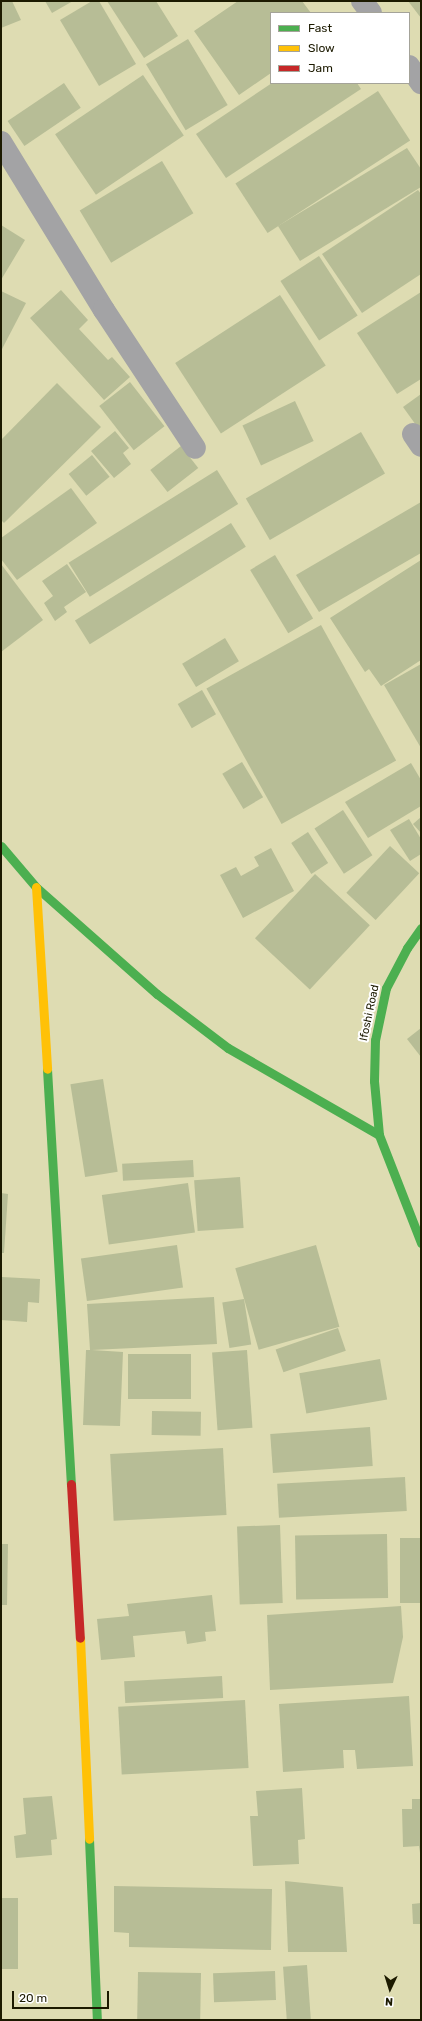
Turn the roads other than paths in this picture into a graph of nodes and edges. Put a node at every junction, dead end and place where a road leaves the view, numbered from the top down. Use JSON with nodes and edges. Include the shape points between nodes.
{"nodes":[{"id":1,"x":362,"y":1,"type":"edge"},
{"id":2,"x":370,"y":12,"type":"edge"},
{"id":3,"x":410,"y":67,"type":"edge"},
{"id":4,"x":421,"y":83,"type":"edge"},
{"id":5,"x":1,"y":142,"type":"edge"},
{"id":6,"x":195,"y":448,"type":"dead end"},
{"id":7,"x":1,"y":846,"type":"edge"},
{"id":8,"x":36,"y":887,"type":"junction"},
{"id":9,"x":421,"y":928,"type":"edge"},
{"id":10,"x":379,"y":1135,"type":"junction"},
{"id":11,"x":421,"y":1243,"type":"edge"},
{"id":12,"x":97,"y":2020,"type":"edge"}],
"edges":[{"from":1,"to":2,"type":"street"},
{"from":3,"to":4,"type":"street"},
{"from":5,"to":6,"type":"street","via":[[104,310]]},
{"from":7,"to":8,"type":"street"},
{"from":8,"to":10,"type":"street","via":[[157,994],[228,1048]]},
{"from":8,"to":12,"type":"street","via":[[78,1602]]},
{"from":9,"to":10,"type":"street","name":"Ifoshi Road","via":[[407,948],[386,988],[375,1040],[374,1081]]},
{"from":10,"to":11,"type":"street","name":"Ifoshi Road"}]}
